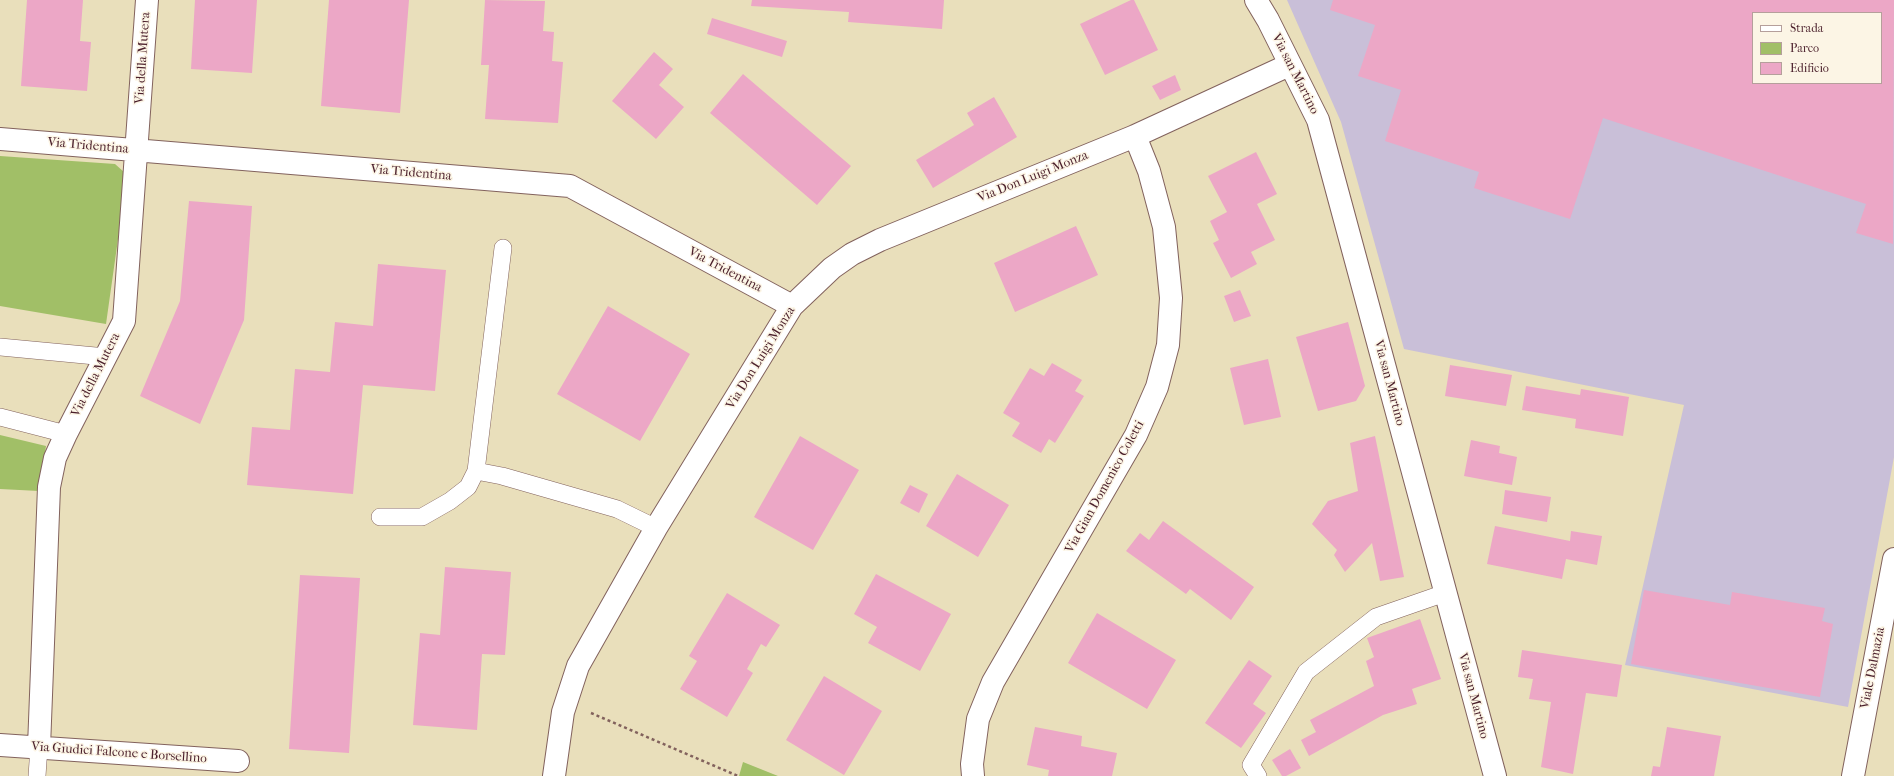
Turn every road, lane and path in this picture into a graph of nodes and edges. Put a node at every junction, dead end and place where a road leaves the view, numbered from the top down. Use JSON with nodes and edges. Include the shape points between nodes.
{"nodes":[{"id":1,"x":147,"y":0,"type":"edge"},
{"id":2,"x":1256,"y":0,"type":"edge"},
{"id":3,"x":1289,"y":65,"type":"junction"},
{"id":4,"x":1135,"y":136,"type":"junction"},
{"id":5,"x":0,"y":139,"type":"edge"},
{"id":6,"x":136,"y":150,"type":"junction"},
{"id":7,"x":503,"y":248,"type":"dead end"},
{"id":8,"x":792,"y":306,"type":"junction"},
{"id":9,"x":0,"y":347,"type":"edge"},
{"id":10,"x":106,"y":357,"type":"junction"},
{"id":11,"x":0,"y":417,"type":"edge"},
{"id":12,"x":66,"y":434,"type":"junction"},
{"id":13,"x":476,"y":471,"type":"junction"},
{"id":14,"x":380,"y":517,"type":"dead end"},
{"id":15,"x":656,"y":528,"type":"junction"},
{"id":16,"x":1894,"y":560,"type":"edge"},
{"id":17,"x":1445,"y":593,"type":"junction"},
{"id":18,"x":1891,"y":594,"type":"edge"},
{"id":19,"x":566,"y":702,"type":"junction"},
{"id":20,"x":0,"y":745,"type":"edge"},
{"id":21,"x":39,"y":747,"type":"junction"},
{"id":22,"x":238,"y":761,"type":"dead end"},
{"id":23,"x":37,"y":776,"type":"edge"},
{"id":24,"x":554,"y":776,"type":"edge"},
{"id":25,"x":738,"y":776,"type":"edge"},
{"id":26,"x":973,"y":776,"type":"edge"},
{"id":27,"x":1258,"y":776,"type":"edge"},
{"id":28,"x":1495,"y":776,"type":"edge"},
{"id":29,"x":1853,"y":776,"type":"edge"}],
"edges":[{"from":1,"to":6,"type":"street","name":"Via della Mutera"},
{"from":2,"to":3,"type":"street","name":"Via san Martino"},
{"from":3,"to":4,"type":"street","name":"Via Don Luigi Monza"},
{"from":3,"to":17,"type":"street","name":"Via san Martino","via":[[1318,120]]},
{"from":4,"to":8,"type":"street","name":"Via Don Luigi Monza","via":[[873,243],[832,268]]},
{"from":4,"to":26,"type":"street","name":"Via Gian Domenico Coletti","via":[[1149,171],[1164,227],[1171,298],[1168,345],[1157,387],[1136,435],[992,682],[978,719],[972,764]]},
{"from":5,"to":6,"type":"street","name":"Via Tridentina"},
{"from":6,"to":8,"type":"street","name":"Via Tridentina","via":[[570,186]]},
{"from":6,"to":10,"type":"street","name":"Via della Mutera","via":[[124,321]]},
{"from":7,"to":13,"type":"lane"},
{"from":8,"to":15,"type":"street","name":"Via Don Luigi Monza"},
{"from":9,"to":10,"type":"lane"},
{"from":10,"to":12,"type":"street","name":"Via della Mutera"},
{"from":11,"to":12,"type":"lane"},
{"from":12,"to":21,"type":"street","name":"Via della Mutera","via":[[56,458],[49,488]]},
{"from":13,"to":14,"type":"lane","via":[[468,487],[422,517]]},
{"from":13,"to":15,"type":"lane","via":[[617,509]]},
{"from":15,"to":19,"type":"street","name":"Via Don Luigi Monza","via":[[578,666]]},
{"from":16,"to":18,"type":"street","name":"Viale Dalmazia"},
{"from":17,"to":27,"type":"lane","via":[[1376,616],[1306,672],[1251,766]]},
{"from":17,"to":28,"type":"street","name":"Via san Martino"},
{"from":18,"to":29,"type":"street","name":"Viale Dalmazia"},
{"from":19,"to":24,"type":"street","name":"Via Don Luigi Monza"},
{"from":19,"to":25,"type":"path"},
{"from":20,"to":21,"type":"street","name":"Via Giudici Falcone e Borsellino"},
{"from":21,"to":22,"type":"street","name":"Via Giudici Falcone e Borsellino"},
{"from":21,"to":23,"type":"lane"}]}
